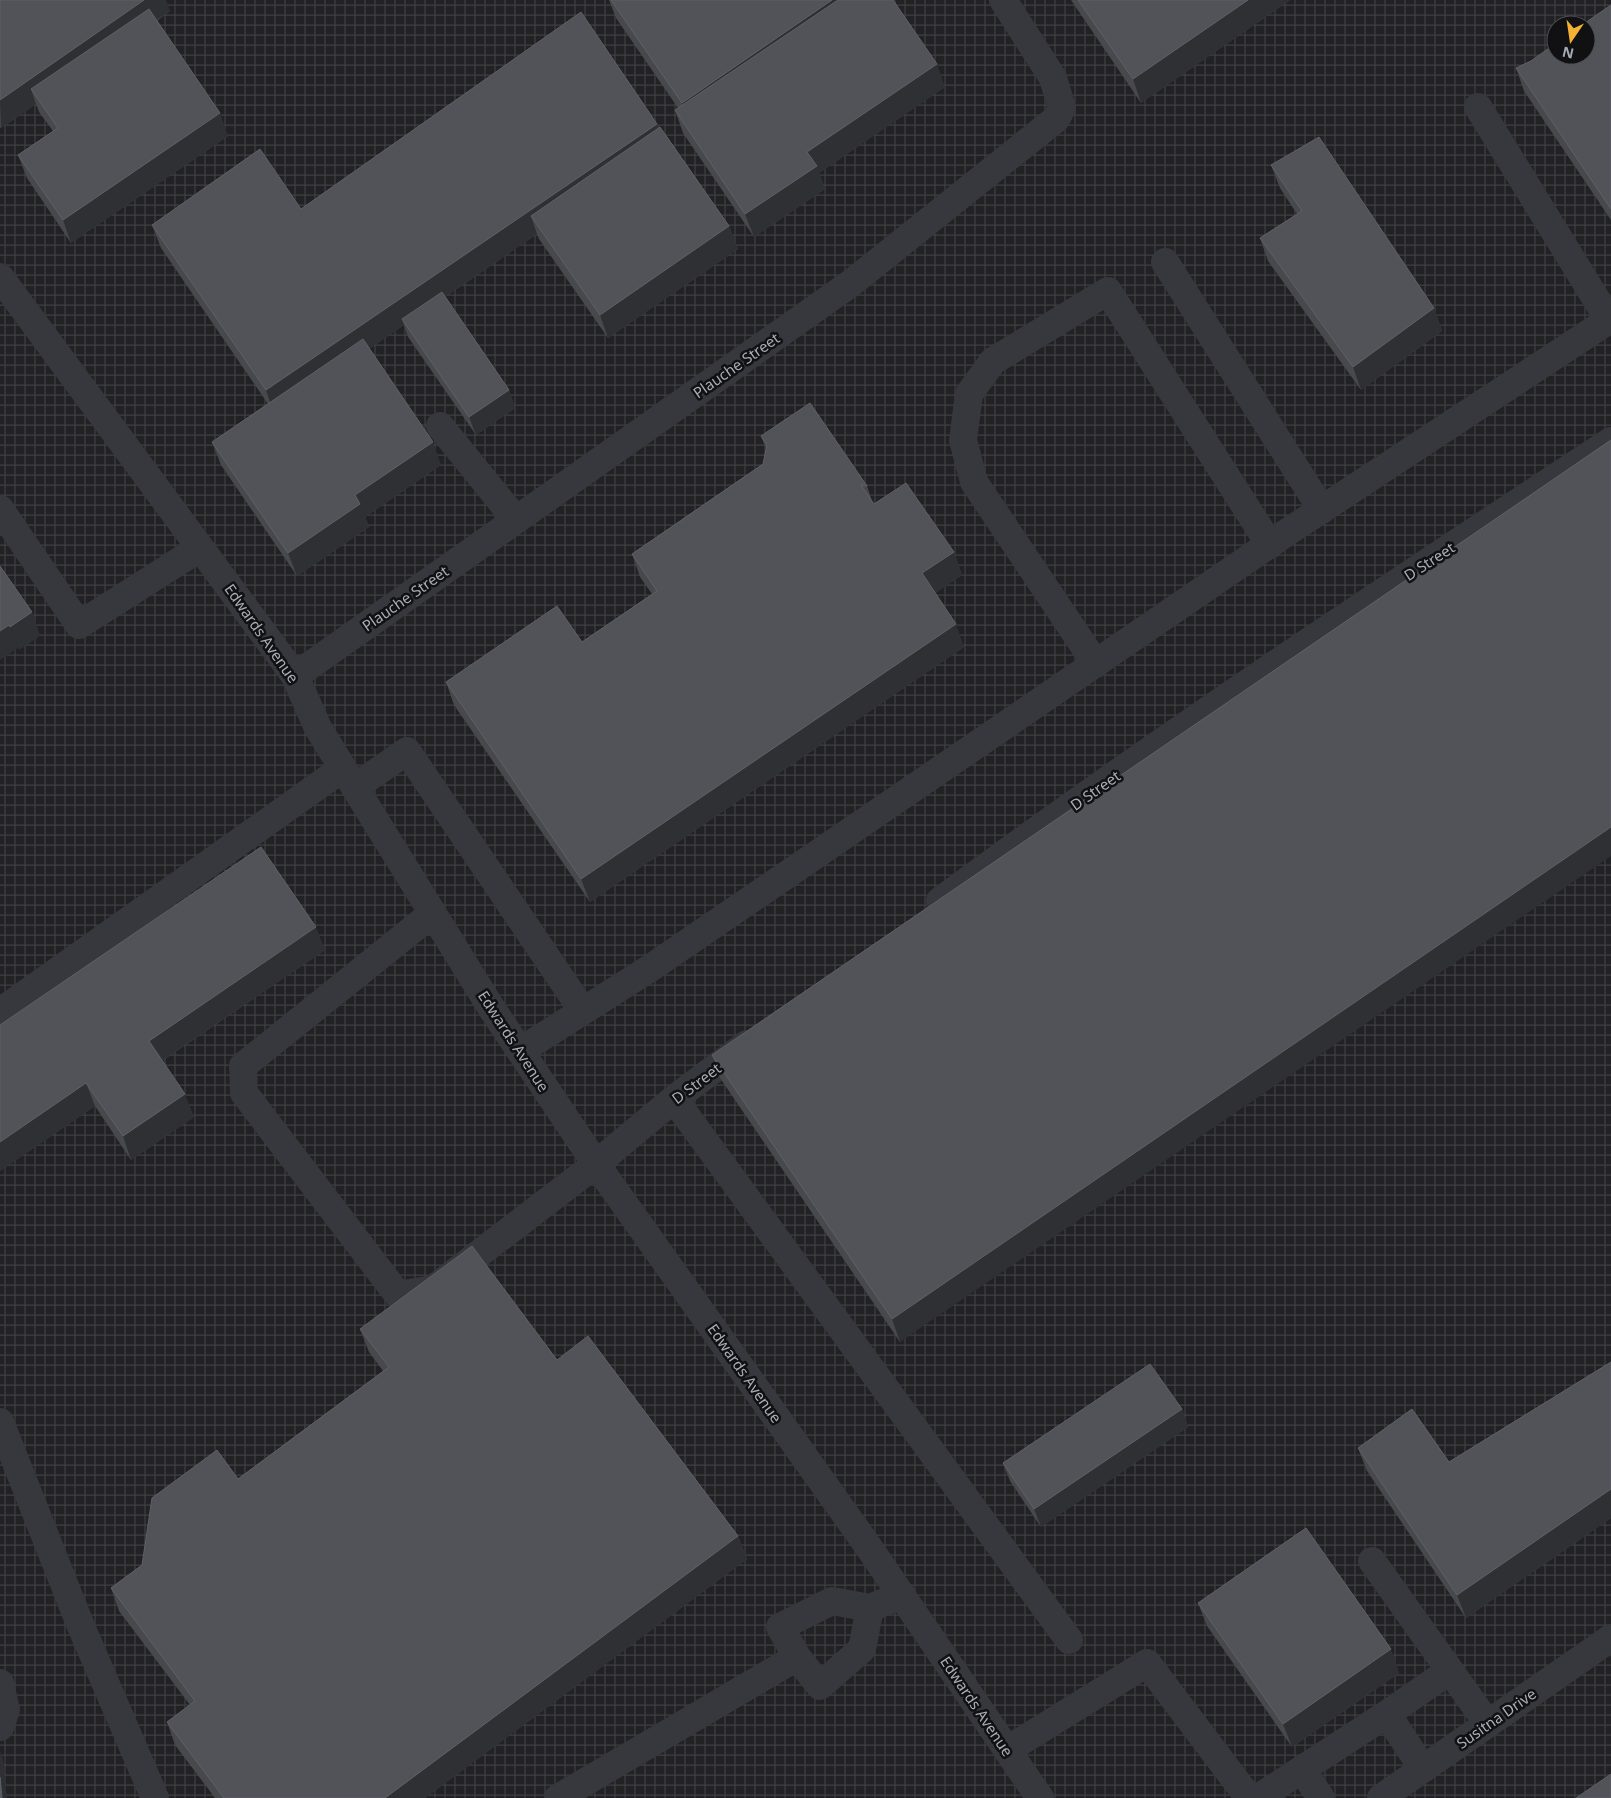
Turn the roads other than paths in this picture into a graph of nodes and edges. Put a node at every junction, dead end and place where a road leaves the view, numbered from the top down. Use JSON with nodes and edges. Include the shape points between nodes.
{"nodes":[{"id":1,"x":1004,"y":0,"type":"edge"},
{"id":2,"x":1478,"y":107,"type":"dead end"},
{"id":3,"x":1164,"y":262,"type":"dead end"},
{"id":4,"x":0,"y":277,"type":"edge"},
{"id":5,"x":440,"y":426,"type":"dead end"},
{"id":6,"x":1611,"y":441,"type":"edge"},
{"id":7,"x":0,"y":509,"type":"edge"},
{"id":8,"x":1322,"y":510,"type":"junction"},
{"id":9,"x":516,"y":520,"type":"junction"},
{"id":10,"x":1270,"y":545,"type":"junction"},
{"id":11,"x":200,"y":548,"type":"junction"},
{"id":12,"x":1096,"y":664,"type":"junction"},
{"id":13,"x":295,"y":676,"type":"junction"},
{"id":14,"x":349,"y":778,"type":"junction"},
{"id":15,"x":432,"y":912,"type":"junction"},
{"id":16,"x":918,"y":917,"type":"edge"},
{"id":17,"x":583,"y":1010,"type":"junction"},
{"id":18,"x":0,"y":1012,"type":"edge"},
{"id":19,"x":768,"y":1029,"type":"edge"},
{"id":20,"x":520,"y":1050,"type":"junction"},
{"id":21,"x":674,"y":1099,"type":"junction"},
{"id":22,"x":596,"y":1164,"type":"junction"},
{"id":23,"x":0,"y":1422,"type":"edge"},
{"id":24,"x":1372,"y":1561,"type":"dead end"},
{"id":25,"x":902,"y":1595,"type":"junction"},
{"id":26,"x":870,"y":1608,"type":"junction"},
{"id":27,"x":1611,"y":1638,"type":"edge"},
{"id":28,"x":1069,"y":1640,"type":"dead end"},
{"id":29,"x":796,"y":1657,"type":"junction"},
{"id":30,"x":1449,"y":1671,"type":"junction"},
{"id":31,"x":0,"y":1683,"type":"edge"},
{"id":32,"x":1387,"y":1714,"type":"junction"},
{"id":33,"x":1488,"y":1724,"type":"junction"},
{"id":34,"x":0,"y":1727,"type":"edge"},
{"id":35,"x":1007,"y":1750,"type":"junction"},
{"id":36,"x":1423,"y":1769,"type":"junction"},
{"id":37,"x":1302,"y":1770,"type":"junction"},
{"id":38,"x":155,"y":1798,"type":"edge"},
{"id":39,"x":558,"y":1798,"type":"edge"},
{"id":40,"x":1040,"y":1798,"type":"edge"},
{"id":41,"x":1250,"y":1798,"type":"edge"},
{"id":42,"x":1258,"y":1798,"type":"edge"},
{"id":43,"x":1321,"y":1798,"type":"edge"},
{"id":44,"x":1381,"y":1798,"type":"edge"}],
"edges":[{"from":1,"to":9,"type":"street","name":"Plauche Street","via":[[1054,78],[1062,108],[1056,119],[850,284]]},
{"from":2,"to":8,"type":"street","via":[[1610,320]]},
{"from":3,"to":8,"type":"street"},
{"from":4,"to":11,"type":"street","name":"Edwards Avenue"},
{"from":5,"to":9,"type":"street"},
{"from":6,"to":16,"type":"street","name":"D Street","via":[[1337,621],[1020,841]]},
{"from":7,"to":11,"type":"street","via":[[79,625]]},
{"from":8,"to":10,"type":"street"},
{"from":9,"to":13,"type":"street","name":"Plauche Street"},
{"from":10,"to":12,"type":"street"},
{"from":10,"to":12,"type":"street","via":[[1108,291],[993,361],[969,394],[963,440],[974,482]]},
{"from":11,"to":13,"type":"street","name":"Edwards Avenue"},
{"from":12,"to":17,"type":"street","via":[[652,967]]},
{"from":13,"to":14,"type":"street","name":"Edwards Avenue","via":[[318,728]]},
{"from":14,"to":15,"type":"street","name":"Edwards Avenue"},
{"from":14,"to":17,"type":"street","via":[[407,751]]},
{"from":14,"to":18,"type":"street"},
{"from":15,"to":20,"type":"street","name":"Edwards Avenue"},
{"from":15,"to":22,"type":"street","name":"D Street","via":[[243,1066],[244,1093],[398,1295],[433,1289]]},
{"from":17,"to":20,"type":"street"},
{"from":19,"to":21,"type":"street","name":"D Street"},
{"from":20,"to":22,"type":"street","name":"Edwards Avenue"},
{"from":21,"to":22,"type":"street","name":"D Street"},
{"from":21,"to":28,"type":"street"},
{"from":22,"to":25,"type":"street","name":"Edwards Avenue"},
{"from":23,"to":38,"type":"street","via":[[80,1624]]},
{"from":24,"to":30,"type":"street"},
{"from":25,"to":26,"type":"street"},
{"from":25,"to":35,"type":"street","name":"Edwards Avenue"},
{"from":26,"to":29,"type":"street","via":[[832,1601],[780,1627]]},
{"from":26,"to":29,"type":"street","via":[[862,1649],[820,1686]]},
{"from":27,"to":33,"type":"street","name":"Susitna Drive"},
{"from":29,"to":39,"type":"street"},
{"from":30,"to":32,"type":"street"},
{"from":30,"to":33,"type":"street"},
{"from":31,"to":34,"type":"street","via":[[6,1710]]},
{"from":32,"to":36,"type":"street"},
{"from":32,"to":37,"type":"street"},
{"from":33,"to":36,"type":"street","name":"Susitna Drive"},
{"from":35,"to":40,"type":"street","name":"Edwards Avenue"},
{"from":35,"to":41,"type":"street","via":[[1147,1663]]},
{"from":36,"to":44,"type":"street","name":"Susitna Drive"},
{"from":37,"to":42,"type":"street"},
{"from":37,"to":43,"type":"street"}]}
